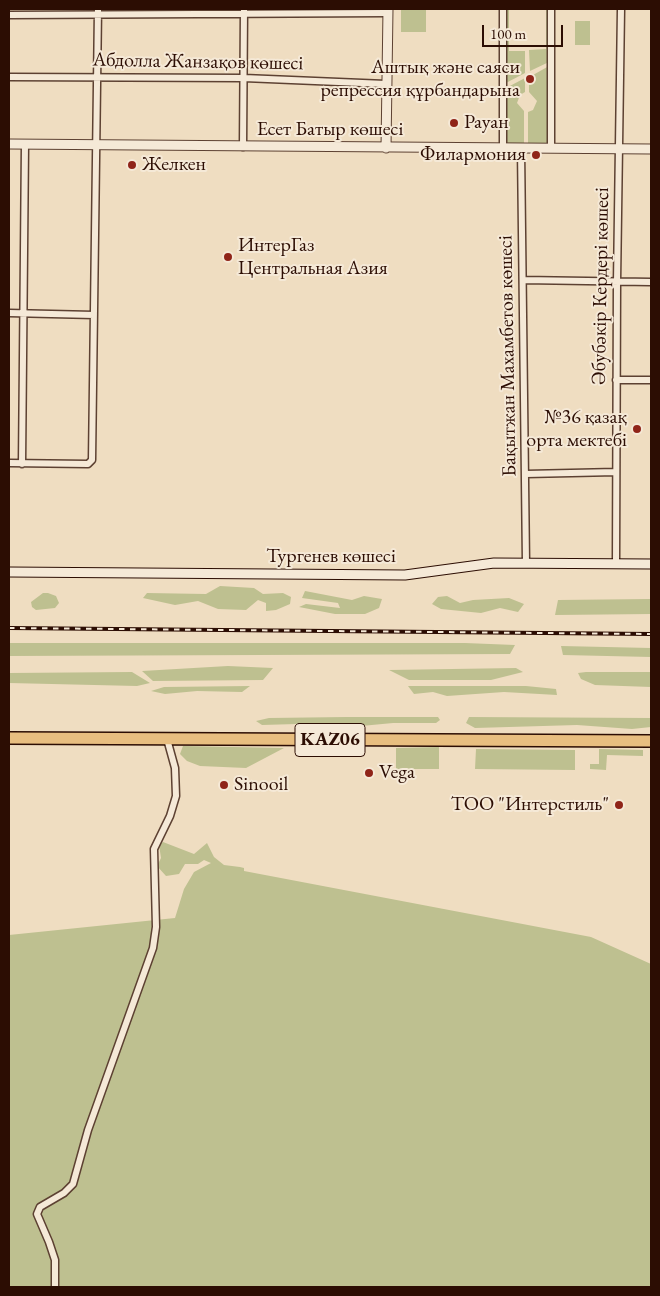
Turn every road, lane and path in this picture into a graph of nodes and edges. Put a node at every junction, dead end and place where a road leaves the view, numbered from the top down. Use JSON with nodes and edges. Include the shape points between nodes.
{"nodes":[{"id":1,"x":503,"y":9,"type":"edge"},
{"id":2,"x":551,"y":9,"type":"edge"},
{"id":3,"x":622,"y":9,"type":"edge"},
{"id":4,"x":388,"y":11,"type":"edge"},
{"id":5,"x":98,"y":12,"type":"edge"},
{"id":6,"x":244,"y":12,"type":"edge"},
{"id":7,"x":9,"y":15,"type":"edge"},
{"id":8,"x":9,"y":77,"type":"edge"},
{"id":9,"x":99,"y":77,"type":"junction"},
{"id":10,"x":244,"y":78,"type":"junction"},
{"id":11,"x":386,"y":84,"type":"junction"},
{"id":12,"x":9,"y":144,"type":"edge"},
{"id":13,"x":25,"y":144,"type":"junction"},
{"id":14,"x":98,"y":145,"type":"junction"},
{"id":15,"x":243,"y":147,"type":"junction"},
{"id":16,"x":386,"y":148,"type":"junction"},
{"id":17,"x":551,"y":148,"type":"junction"},
{"id":18,"x":620,"y":148,"type":"junction"},
{"id":19,"x":503,"y":149,"type":"junction"},
{"id":20,"x":521,"y":149,"type":"junction"},
{"id":21,"x":651,"y":149,"type":"edge"},
{"id":22,"x":523,"y":280,"type":"junction"},
{"id":23,"x":617,"y":282,"type":"junction"},
{"id":24,"x":651,"y":282,"type":"edge"},
{"id":25,"x":9,"y":313,"type":"edge"},
{"id":26,"x":24,"y":313,"type":"junction"},
{"id":27,"x":94,"y":315,"type":"junction"},
{"id":28,"x":616,"y":380,"type":"junction"},
{"id":29,"x":651,"y":380,"type":"edge"},
{"id":30,"x":9,"y":463,"type":"edge"},
{"id":31,"x":22,"y":464,"type":"junction"},
{"id":32,"x":616,"y":472,"type":"junction"},
{"id":33,"x":526,"y":474,"type":"junction"},
{"id":34,"x":526,"y":563,"type":"junction"},
{"id":35,"x":616,"y":563,"type":"junction"},
{"id":36,"x":651,"y":564,"type":"edge"},
{"id":37,"x":9,"y":572,"type":"edge"},
{"id":38,"x":9,"y":738,"type":"edge"},
{"id":39,"x":167,"y":739,"type":"junction"},
{"id":40,"x":651,"y":741,"type":"edge"},
{"id":41,"x":55,"y":1287,"type":"edge"}],
"edges":[{"from":1,"to":19,"type":"street"},
{"from":2,"to":17,"type":"street"},
{"from":3,"to":18,"type":"street","name":"Әбубәкір Кердері көшесі"},
{"from":4,"to":6,"type":"street"},
{"from":4,"to":11,"type":"street"},
{"from":5,"to":6,"type":"street"},
{"from":5,"to":7,"type":"street"},
{"from":5,"to":9,"type":"street"},
{"from":6,"to":10,"type":"street"},
{"from":8,"to":9,"type":"street","name":"Абдолла Жанзақов көшесі"},
{"from":9,"to":10,"type":"street","name":"Абдолла Жанзақов көшесі"},
{"from":9,"to":14,"type":"street"},
{"from":10,"to":11,"type":"street","name":"Абдолла Жанзақов көшесі"},
{"from":10,"to":15,"type":"street"},
{"from":11,"to":16,"type":"street"},
{"from":12,"to":13,"type":"street","name":"Есет Батыр көшесі"},
{"from":13,"to":14,"type":"street","name":"Есет Батыр көшесі"},
{"from":13,"to":26,"type":"street"},
{"from":14,"to":15,"type":"street","name":"Есет Батыр көшесі"},
{"from":14,"to":27,"type":"street"},
{"from":15,"to":16,"type":"street","name":"Есет Батыр көшесі"},
{"from":16,"to":19,"type":"street","name":"Есет Батыр көшесі"},
{"from":17,"to":18,"type":"street","name":"Есет Батыр көшесі"},
{"from":17,"to":20,"type":"street","name":"Есет Батыр көшесі"},
{"from":18,"to":21,"type":"street","name":"Есет Батыр көшесі"},
{"from":18,"to":23,"type":"street","name":"Әбубәкір Кердері көшесі"},
{"from":19,"to":20,"type":"street","name":"Есет Батыр көшесі"},
{"from":20,"to":22,"type":"street","name":"Бақытжан Махамбетов көшесі"},
{"from":22,"to":23,"type":"street"},
{"from":22,"to":33,"type":"street","name":"Бақытжан Махамбетов көшесі"},
{"from":23,"to":24,"type":"street"},
{"from":23,"to":28,"type":"street","name":"Әбубәкір Кердері көшесі"},
{"from":25,"to":26,"type":"street"},
{"from":26,"to":27,"type":"street"},
{"from":26,"to":31,"type":"street"},
{"from":27,"to":31,"type":"street","via":[[90,463]]},
{"from":28,"to":29,"type":"street"},
{"from":28,"to":32,"type":"street","name":"Әбубәкір Кердері көшесі"},
{"from":30,"to":31,"type":"street"},
{"from":32,"to":33,"type":"street"},
{"from":32,"to":35,"type":"street","name":"Әбубәкір Кердері көшесі"},
{"from":33,"to":34,"type":"street","name":"Бақытжан Махамбетов көшесі"},
{"from":34,"to":35,"type":"street","name":"Тургенев көшесі"},
{"from":34,"to":37,"type":"street","name":"Тургенев көшесі","via":[[494,563],[405,575]]},
{"from":35,"to":36,"type":"street","name":"Тургенев көшесі"},
{"from":38,"to":39,"type":"highway","number":"KАZ06"},
{"from":39,"to":40,"type":"highway","number":"KАZ06"},
{"from":39,"to":41,"type":"street","via":[[175,768],[176,796],[154,849],[156,927],[153,948],[88,1130],[73,1184],[64,1194],[40,1207],[37,1214],[55,1260]]}]}
